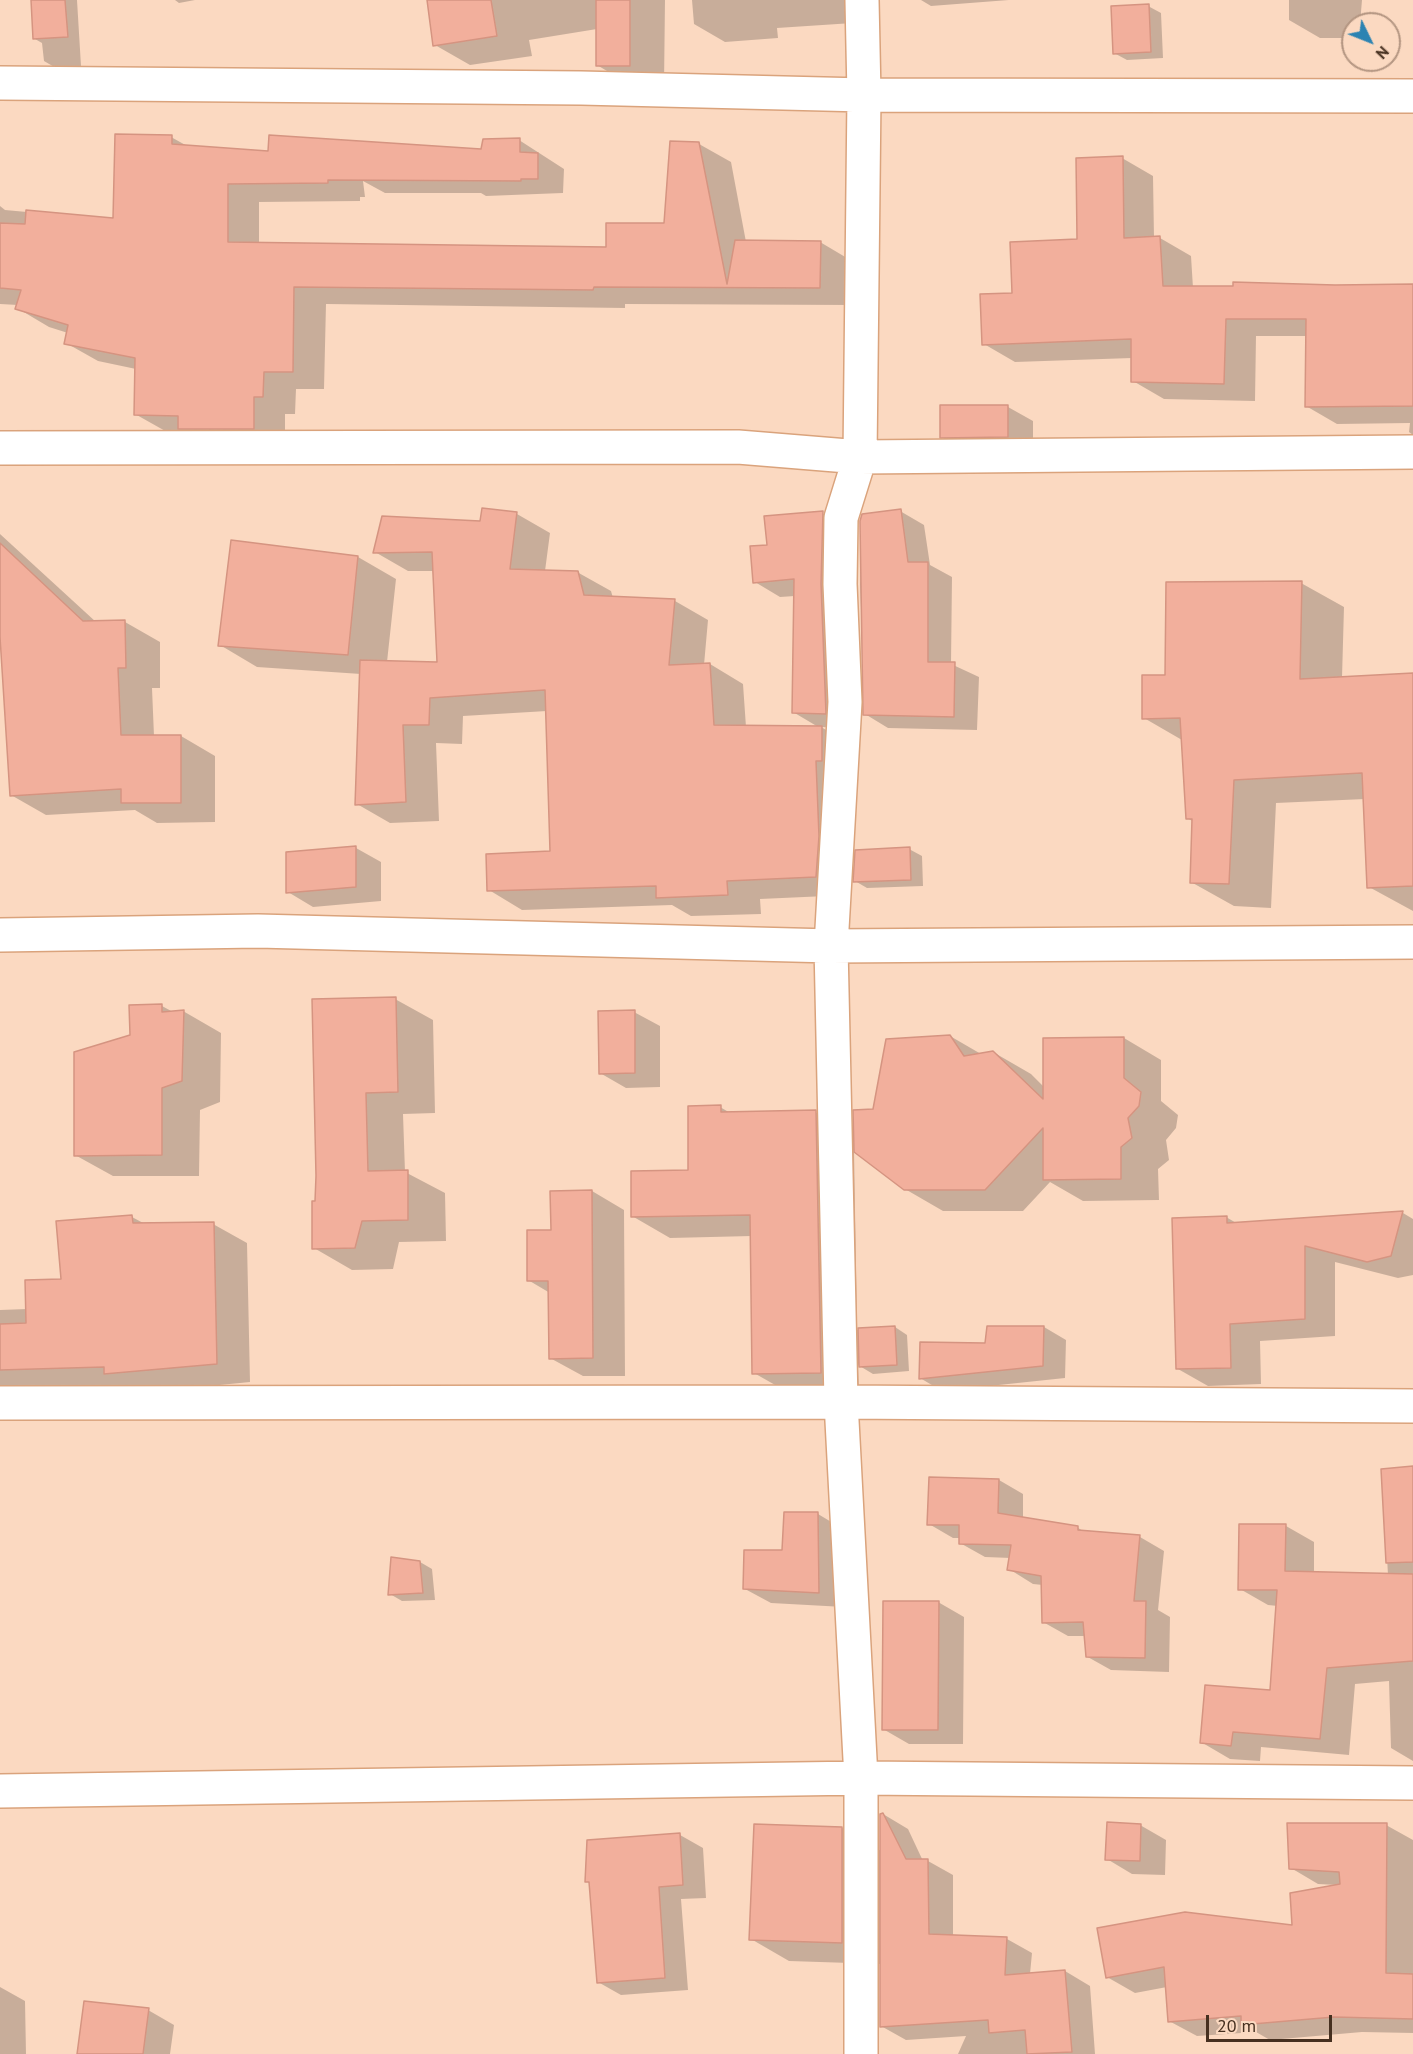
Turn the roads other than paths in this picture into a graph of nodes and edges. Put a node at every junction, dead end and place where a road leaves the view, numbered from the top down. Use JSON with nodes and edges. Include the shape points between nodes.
{"nodes":[{"id":1,"x":862,"y":0,"type":"edge"},
{"id":2,"x":0,"y":83,"type":"edge"},
{"id":3,"x":864,"y":95,"type":"junction"},
{"id":4,"x":1413,"y":96,"type":"edge"},
{"id":5,"x":0,"y":448,"type":"edge"},
{"id":6,"x":1413,"y":452,"type":"edge"},
{"id":7,"x":860,"y":457,"type":"junction"},
{"id":8,"x":0,"y":935,"type":"edge"},
{"id":9,"x":1413,"y":942,"type":"edge"},
{"id":10,"x":831,"y":946,"type":"junction"},
{"id":11,"x":841,"y":1402,"type":"junction"},
{"id":12,"x":0,"y":1403,"type":"edge"},
{"id":13,"x":1413,"y":1406,"type":"edge"},
{"id":14,"x":861,"y":1778,"type":"junction"},
{"id":15,"x":1413,"y":1783,"type":"edge"},
{"id":16,"x":0,"y":1791,"type":"edge"},
{"id":17,"x":861,"y":2054,"type":"edge"}],
"edges":[{"from":1,"to":3,"type":"street"},
{"from":2,"to":3,"type":"street","via":[[581,88]]},
{"from":3,"to":4,"type":"street"},
{"from":3,"to":7,"type":"street"},
{"from":5,"to":7,"type":"street","via":[[738,447]]},
{"from":6,"to":7,"type":"street"},
{"from":7,"to":10,"type":"street","via":[[841,518],[846,702]]},
{"from":8,"to":10,"type":"street","via":[[258,931]]},
{"from":9,"to":10,"type":"street"},
{"from":10,"to":11,"type":"street"},
{"from":11,"to":12,"type":"street"},
{"from":11,"to":13,"type":"street"},
{"from":11,"to":14,"type":"street"},
{"from":14,"to":15,"type":"street"},
{"from":14,"to":16,"type":"street"},
{"from":14,"to":17,"type":"street"}]}
